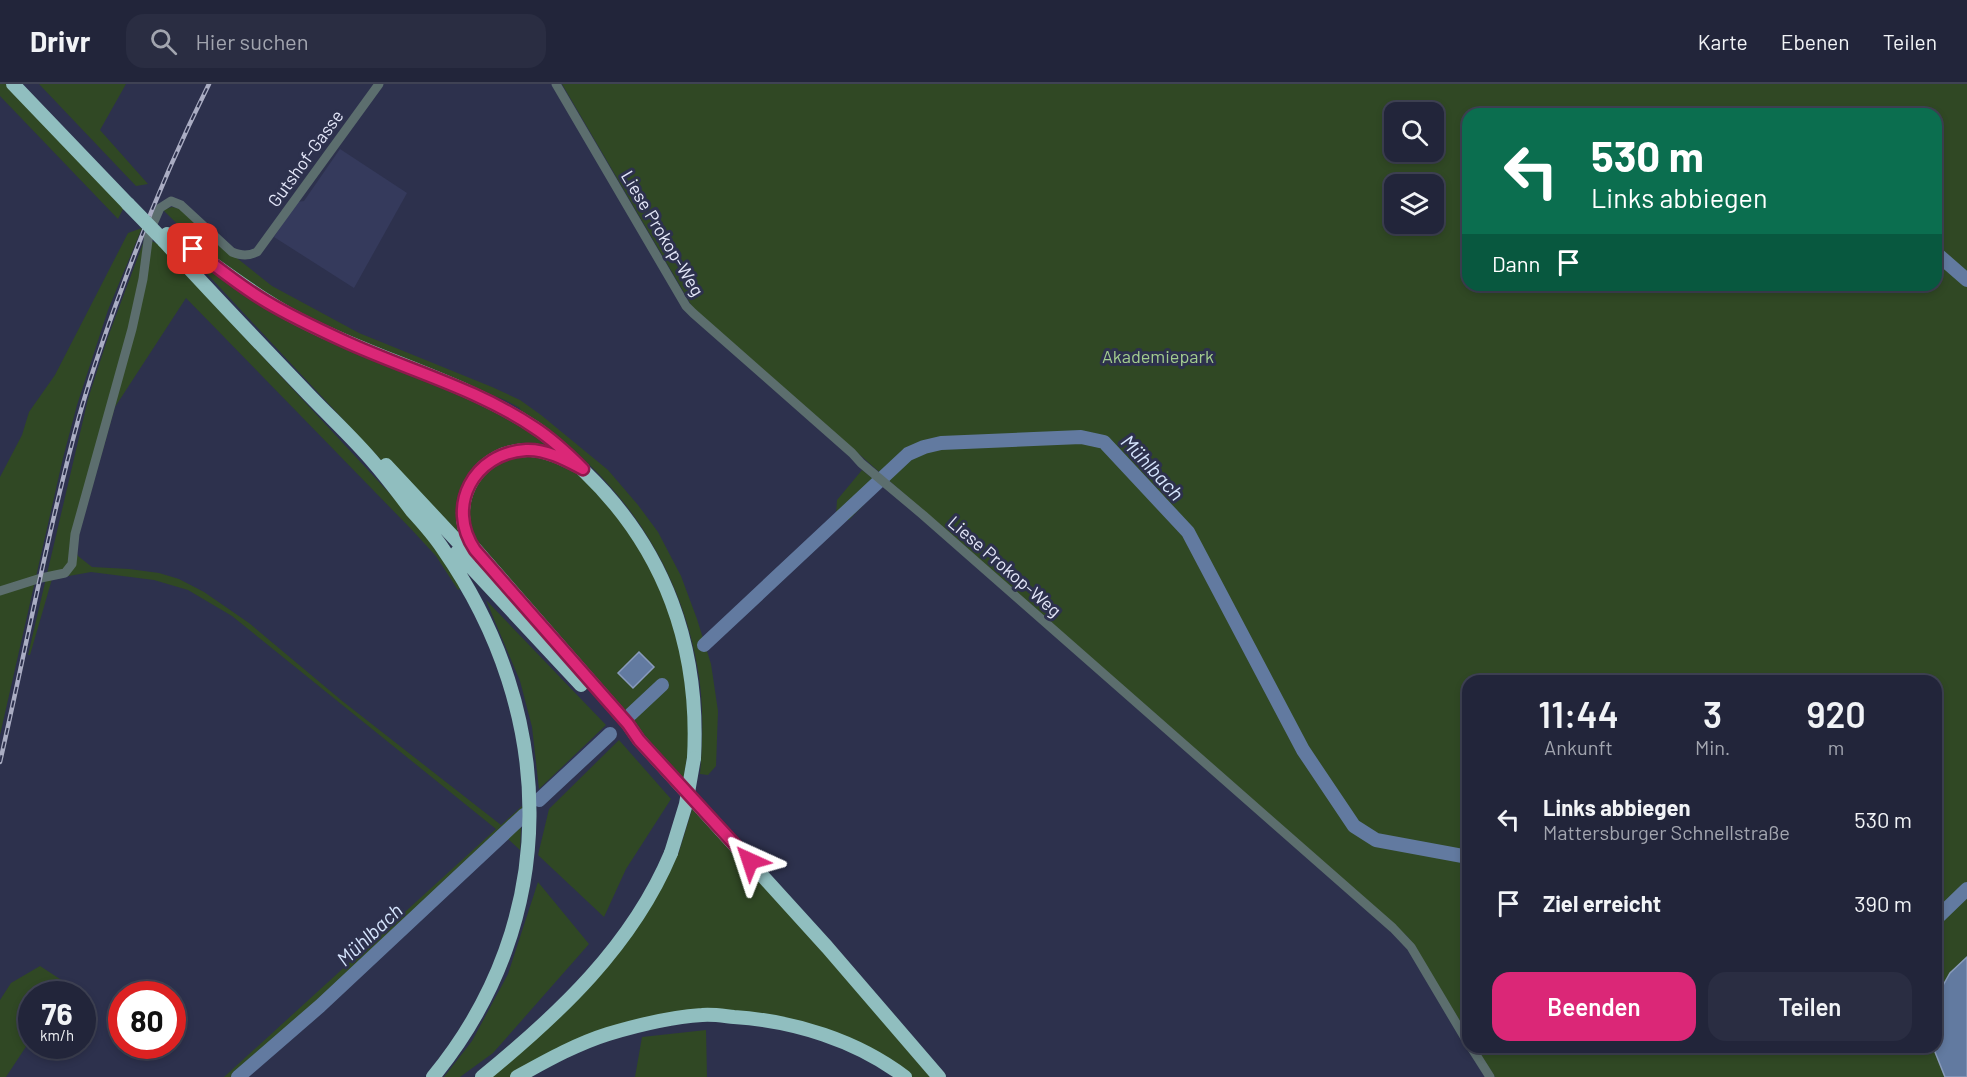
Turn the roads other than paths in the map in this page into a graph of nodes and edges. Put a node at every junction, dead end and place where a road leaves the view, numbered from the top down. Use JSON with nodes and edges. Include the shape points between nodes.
{"nodes":[{"id":1,"x":13,"y":84,"type":"edge"},
{"id":2,"x":24,"y":84,"type":"edge"},
{"id":3,"x":379,"y":84,"type":"edge"},
{"id":4,"x":556,"y":84,"type":"edge"},
{"id":5,"x":130,"y":201,"type":"junction"},
{"id":6,"x":166,"y":238,"type":"junction"},
{"id":7,"x":374,"y":462,"type":"junction"},
{"id":8,"x":583,"y":469,"type":"junction"},
{"id":9,"x":0,"y":591,"type":"edge"},
{"id":10,"x":590,"y":681,"type":"junction"},
{"id":11,"x":639,"y":740,"type":"junction"},
{"id":12,"x":1462,"y":1033,"type":"edge"},
{"id":13,"x":1475,"y":1053,"type":"edge"},
{"id":14,"x":433,"y":1077,"type":"edge"},
{"id":15,"x":482,"y":1077,"type":"edge"},
{"id":16,"x":517,"y":1077,"type":"edge"},
{"id":17,"x":904,"y":1077,"type":"edge"},
{"id":18,"x":939,"y":1077,"type":"edge"},
{"id":19,"x":1490,"y":1077,"type":"edge"}],
"edges":[{"from":1,"to":5,"type":"highway"},
{"from":2,"to":5,"type":"highway"},
{"from":3,"to":9,"type":"street","name":"Gutshof-Gasse","via":[[257,252],[241,256],[232,252],[181,205],[171,201],[160,208],[149,233],[143,279],[75,534],[72,564],[65,573]]},
{"from":4,"to":12,"type":"street","name":"Liese Prokop-Weg","via":[[686,306],[1393,928],[1411,947]]},
{"from":5,"to":6,"type":"highway"},
{"from":6,"to":7,"type":"highway","via":[[227,310]]},
{"from":6,"to":8,"type":"highway","via":[[193,249],[228,276],[306,324],[494,405],[555,442]]},
{"from":6,"to":10,"type":"highway"},
{"from":7,"to":11,"type":"highway","via":[[622,729]]},
{"from":7,"to":14,"type":"highway","via":[[442,547],[486,624],[513,696],[531,816],[523,887],[504,957],[477,1015]]},
{"from":8,"to":10,"type":"highway","via":[[540,451],[505,455],[485,466],[469,484],[462,519],[475,550]]},
{"from":8,"to":15,"type":"highway","bridge":true,"via":[[633,525],[650,554],[681,628],[695,715],[684,814],[671,853],[644,908],[611,954],[549,1019]]},
{"from":10,"to":11,"type":"highway"},
{"from":11,"to":18,"type":"highway"},
{"from":13,"to":19,"type":"street"},
{"from":16,"to":17,"type":"highway","via":[[606,1034],[654,1021],[703,1015],[756,1018],[831,1037]]}]}
